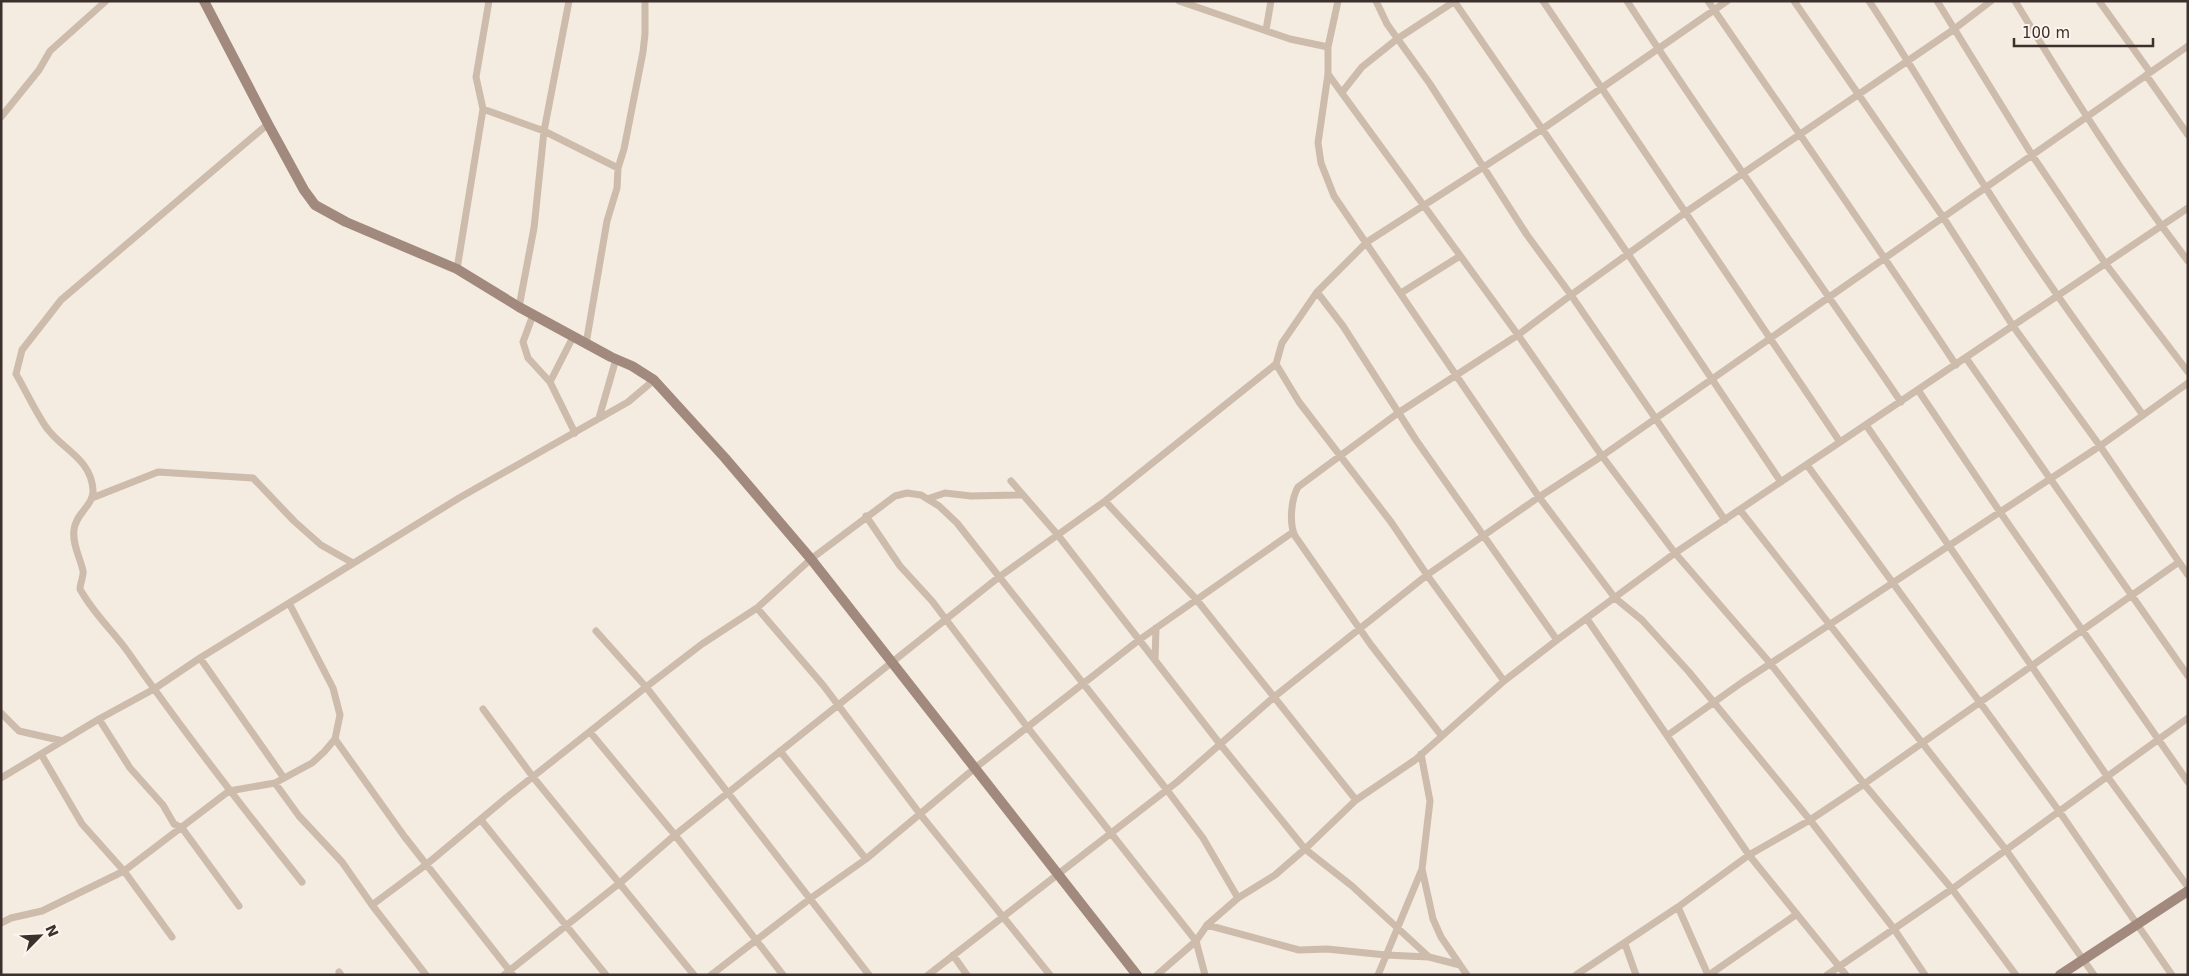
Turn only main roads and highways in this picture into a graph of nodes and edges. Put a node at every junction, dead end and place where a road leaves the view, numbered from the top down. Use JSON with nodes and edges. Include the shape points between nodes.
{"nodes":[{"id":1,"x":204,"y":1,"type":"edge"},
{"id":2,"x":2188,"y":890,"type":"edge"},
{"id":3,"x":1137,"y":975,"type":"edge"},
{"id":4,"x":2060,"y":975,"type":"edge"}],
"edges":[{"from":1,"to":3,"type":"main road","via":[[268,124],[315,205],[346,222],[457,269],[533,315],[654,380],[811,559]]},
{"from":2,"to":4,"type":"main road"}]}
